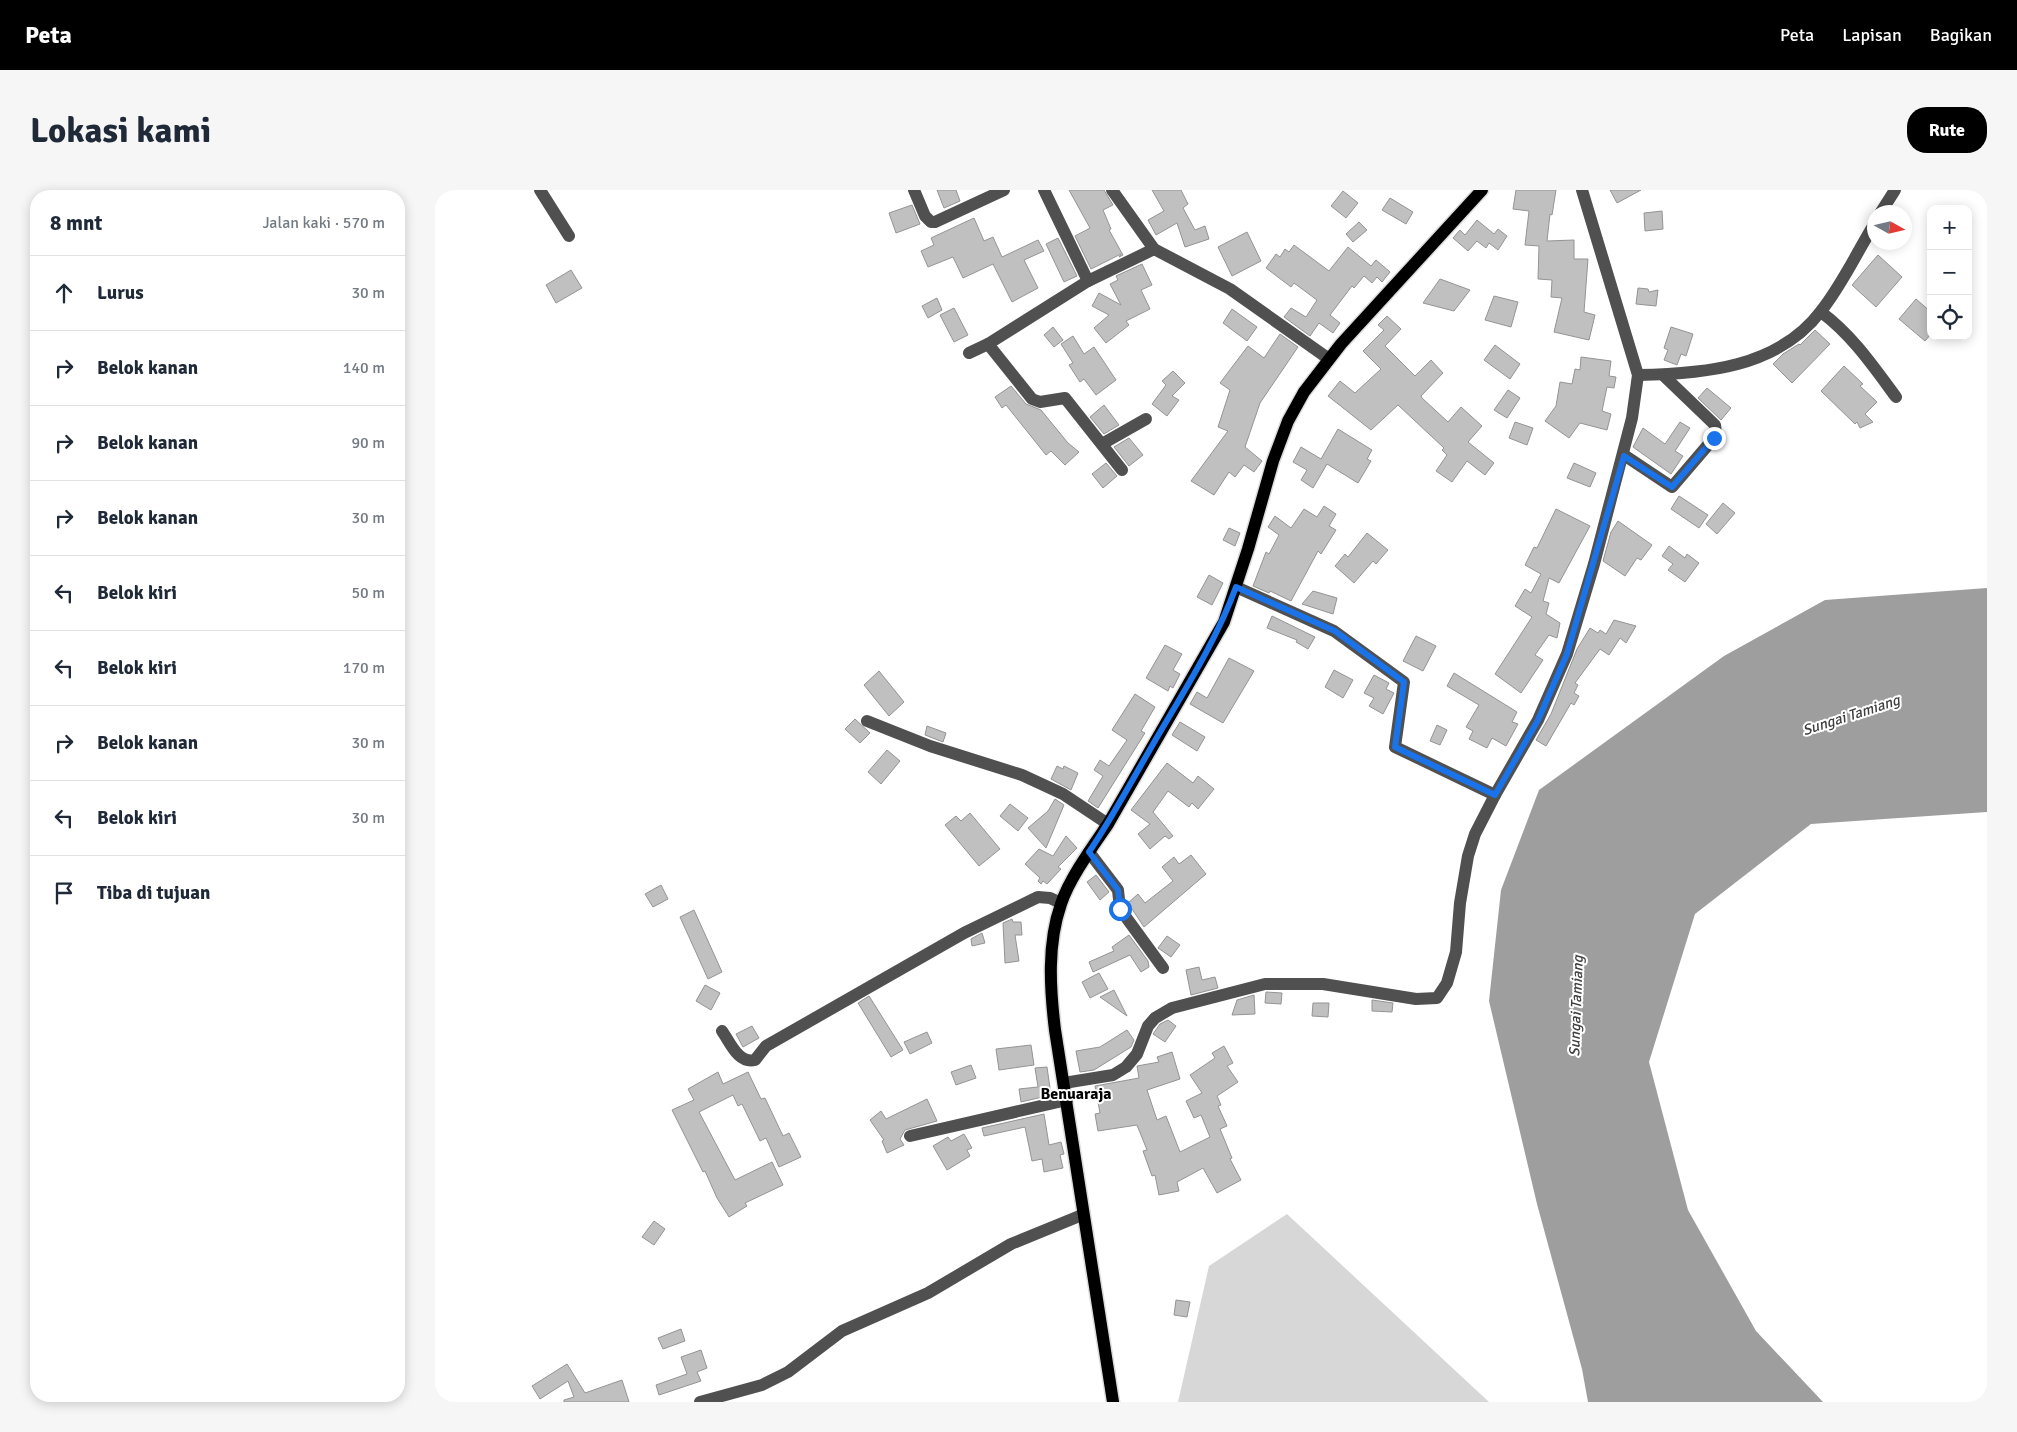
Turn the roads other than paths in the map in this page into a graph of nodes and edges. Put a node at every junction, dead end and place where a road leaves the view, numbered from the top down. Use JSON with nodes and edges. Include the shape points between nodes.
{"nodes":[{"id":1,"x":540,"y":190,"type":"edge"},
{"id":2,"x":914,"y":190,"type":"edge"},
{"id":3,"x":1004,"y":190,"type":"edge"},
{"id":4,"x":1045,"y":190,"type":"edge"},
{"id":5,"x":1112,"y":190,"type":"edge"},
{"id":6,"x":1482,"y":190,"type":"edge"},
{"id":7,"x":1582,"y":190,"type":"edge"},
{"id":8,"x":1895,"y":190,"type":"edge"},
{"id":9,"x":1885,"y":205,"type":"edge"},
{"id":10,"x":569,"y":236,"type":"dead end"},
{"id":11,"x":1867,"y":237,"type":"edge"},
{"id":12,"x":1153,"y":249,"type":"junction"},
{"id":13,"x":1088,"y":281,"type":"junction"},
{"id":14,"x":1821,"y":312,"type":"junction"},
{"id":15,"x":988,"y":344,"type":"junction"},
{"id":16,"x":969,"y":353,"type":"dead end"},
{"id":17,"x":1329,"y":359,"type":"junction"},
{"id":18,"x":1638,"y":375,"type":"junction"},
{"id":19,"x":1663,"y":375,"type":"junction"},
{"id":20,"x":1896,"y":398,"type":"dead end"},
{"id":21,"x":1146,"y":419,"type":"dead end"},
{"id":22,"x":1102,"y":444,"type":"junction"},
{"id":23,"x":1624,"y":456,"type":"junction"},
{"id":24,"x":1122,"y":470,"type":"dead end"},
{"id":25,"x":1236,"y":587,"type":"junction"},
{"id":26,"x":867,"y":721,"type":"dead end"},
{"id":27,"x":1495,"y":795,"type":"junction"},
{"id":28,"x":1108,"y":824,"type":"junction"},
{"id":29,"x":1089,"y":852,"type":"junction"},
{"id":30,"x":1061,"y":904,"type":"junction"},
{"id":31,"x":1163,"y":968,"type":"dead end"},
{"id":32,"x":722,"y":1031,"type":"dead end"},
{"id":33,"x":1064,"y":1083,"type":"junction"},
{"id":34,"x":1067,"y":1100,"type":"junction"},
{"id":35,"x":910,"y":1136,"type":"dead end"},
{"id":36,"x":1082,"y":1215,"type":"junction"},
{"id":37,"x":700,"y":1402,"type":"edge"},
{"id":38,"x":1113,"y":1402,"type":"edge"}],
"edges":[{"from":1,"to":10,"type":"street"},
{"from":2,"to":3,"type":"street","via":[[925,216],[935,222]]},
{"from":4,"to":13,"type":"street"},
{"from":5,"to":12,"type":"street"},
{"from":6,"to":17,"type":"main road"},
{"from":7,"to":18,"type":"street"},
{"from":8,"to":9,"type":"street"},
{"from":11,"to":14,"type":"street"},
{"from":12,"to":13,"type":"street"},
{"from":12,"to":17,"type":"street","via":[[1230,289]]},
{"from":13,"to":15,"type":"street"},
{"from":14,"to":19,"type":"street","via":[[1791,340],[1763,357],[1689,374]]},
{"from":14,"to":20,"type":"street","via":[[1862,350]]},
{"from":15,"to":16,"type":"street"},
{"from":15,"to":22,"type":"street","via":[[1032,399],[1040,402],[1065,398]]},
{"from":17,"to":25,"type":"main road","via":[[1304,392],[1288,421]]},
{"from":18,"to":19,"type":"street"},
{"from":18,"to":23,"type":"street"},
{"from":19,"to":23,"type":"street","via":[[1715,425],[1714,438],[1672,487]]},
{"from":21,"to":22,"type":"street"},
{"from":22,"to":24,"type":"street"},
{"from":23,"to":27,"type":"street","via":[[1567,654],[1538,720]]},
{"from":25,"to":27,"type":"street","via":[[1335,631],[1404,682],[1395,747]]},
{"from":25,"to":28,"type":"main road","via":[[1223,622]]},
{"from":26,"to":28,"type":"street","via":[[930,746],[1022,775],[1063,794]]},
{"from":27,"to":33,"type":"street","via":[[1475,834],[1468,856],[1456,952],[1447,982],[1437,998],[1416,999],[1323,984],[1265,984],[1172,1008],[1148,1026],[1137,1054],[1126,1067],[1113,1074]]},
{"from":28,"to":29,"type":"main road"},
{"from":29,"to":30,"type":"main road"},
{"from":29,"to":31,"type":"street","via":[[1118,890],[1120,909]]},
{"from":30,"to":32,"type":"street","via":[[1050,898],[1038,897],[973,929],[766,1046],[755,1060],[742,1058]]},
{"from":30,"to":33,"type":"main road","via":[[1050,981]]},
{"from":33,"to":34,"type":"main road"},
{"from":34,"to":35,"type":"street"},
{"from":34,"to":36,"type":"main road"},
{"from":36,"to":37,"type":"street","via":[[1011,1244],[928,1293],[842,1330],[788,1372],[762,1384]]},
{"from":36,"to":38,"type":"main road"}]}
